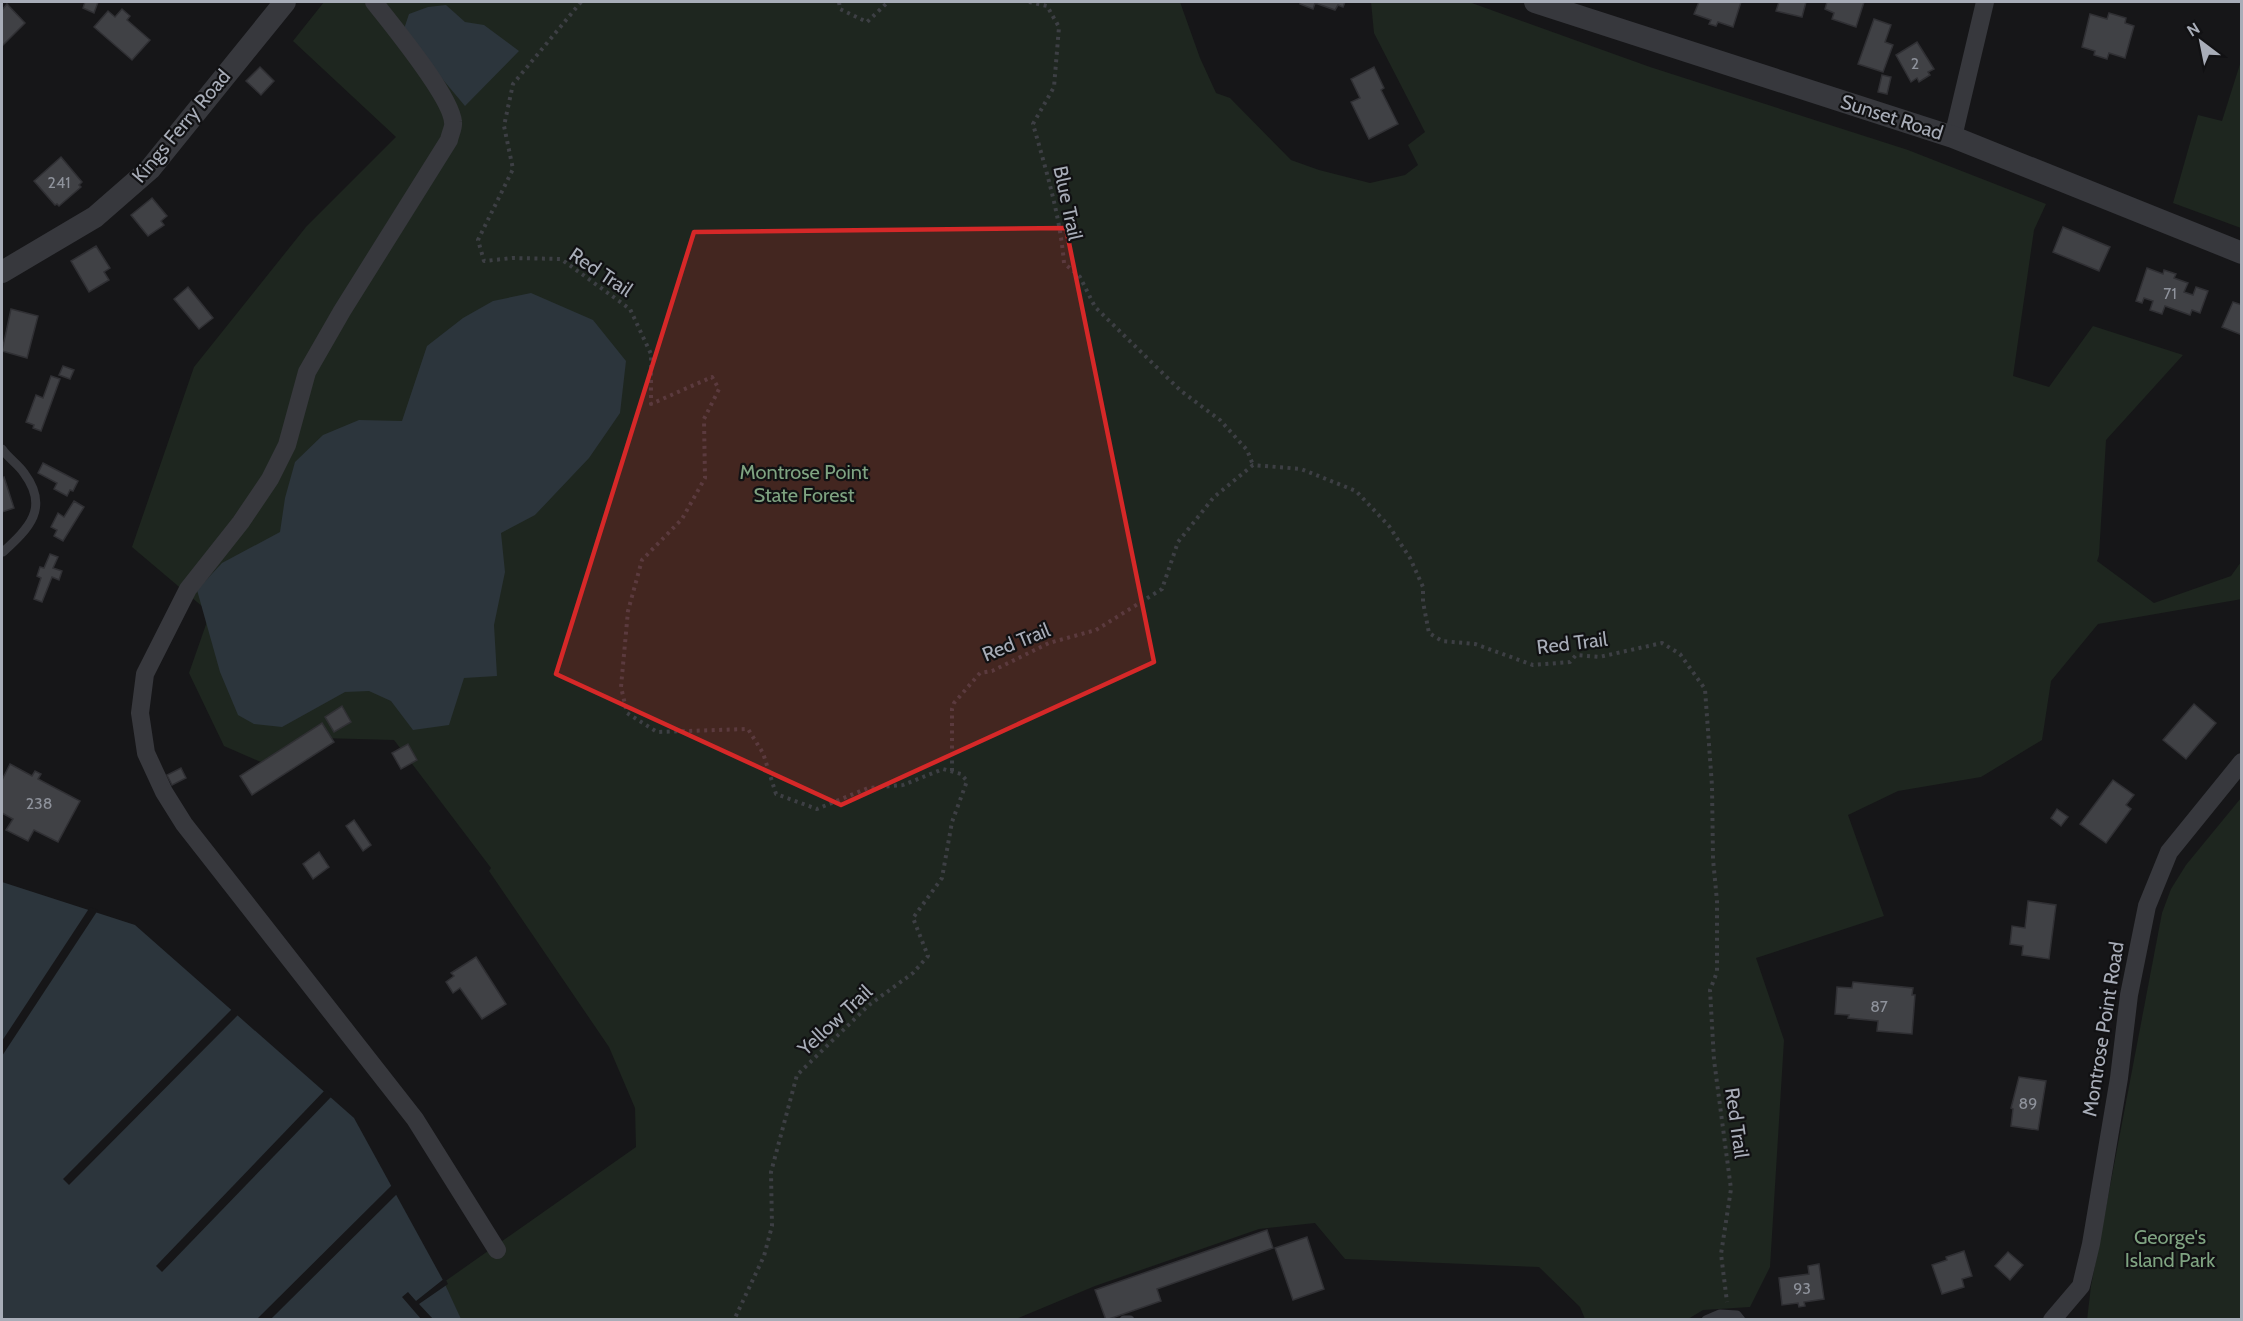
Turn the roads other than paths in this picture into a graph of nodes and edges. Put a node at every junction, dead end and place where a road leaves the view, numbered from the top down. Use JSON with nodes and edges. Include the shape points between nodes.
{"nodes":[{"id":1,"x":285,"y":2,"type":"edge"},
{"id":2,"x":374,"y":2,"type":"edge"},
{"id":3,"x":1535,"y":2,"type":"edge"},
{"id":4,"x":1985,"y":2,"type":"edge"},
{"id":5,"x":1953,"y":137,"type":"junction"},
{"id":6,"x":2241,"y":253,"type":"edge"},
{"id":7,"x":2,"y":272,"type":"edge"},
{"id":8,"x":2,"y":450,"type":"edge"},
{"id":9,"x":3,"y":552,"type":"dead end"},
{"id":10,"x":2241,"y":762,"type":"edge"},
{"id":11,"x":497,"y":1250,"type":"dead end"},
{"id":12,"x":1124,"y":1320,"type":"edge"},
{"id":13,"x":1130,"y":1320,"type":"edge"},
{"id":14,"x":1706,"y":1320,"type":"edge"},
{"id":15,"x":1741,"y":1320,"type":"edge"},
{"id":16,"x":2052,"y":1320,"type":"edge"}],
"edges":[{"from":1,"to":7,"type":"street","name":"Kings Ferry Road","via":[[150,169],[95,217]]},
{"from":2,"to":11,"type":"street","via":[[449,106],[454,124],[449,140],[307,372],[287,445],[270,479],[188,589],[145,675],[140,713],[146,753],[184,824],[415,1119]]},
{"from":3,"to":5,"type":"street","name":"Sunset Road"},
{"from":4,"to":5,"type":"street"},
{"from":5,"to":6,"type":"street","name":"Sunset Road"},
{"from":8,"to":9,"type":"lane","via":[[26,474],[34,490],[35,510],[31,525]]},
{"from":10,"to":16,"type":"street","name":"Montrose Point Road","via":[[2169,852],[2147,906],[2128,995],[2119,1078],[2091,1244],[2081,1286]]},
{"from":12,"to":13,"type":"lane"},
{"from":14,"to":15,"type":"lane","via":[[1720,1314],[1737,1315]]}]}
